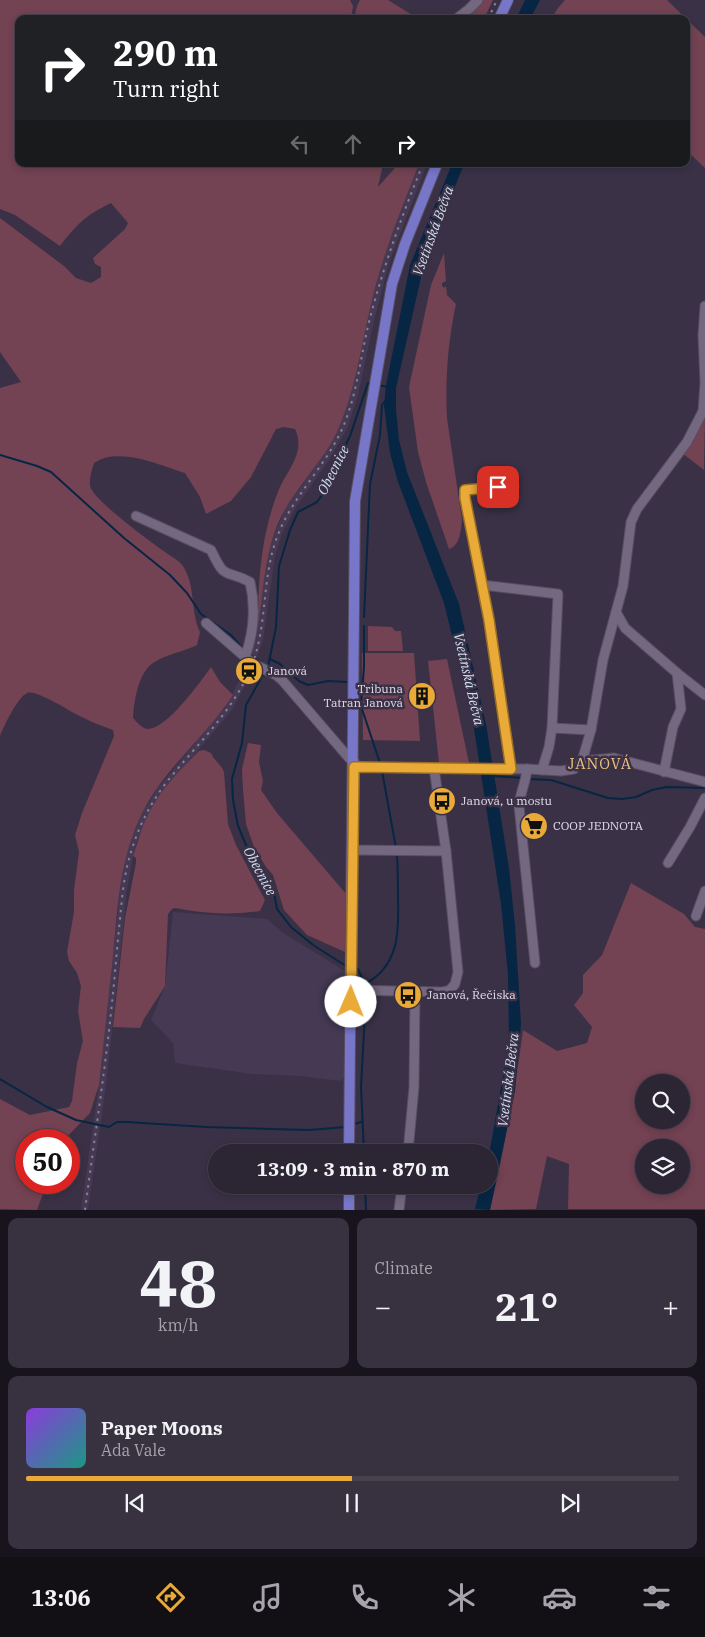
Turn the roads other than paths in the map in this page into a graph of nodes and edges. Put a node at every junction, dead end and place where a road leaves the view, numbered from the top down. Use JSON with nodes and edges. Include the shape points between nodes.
{"nodes":[{"id":1,"x":478,"y":0,"type":"edge"},
{"id":2,"x":508,"y":0,"type":"edge"},
{"id":3,"x":461,"y":15,"type":"edge"},
{"id":4,"x":501,"y":15,"type":"edge"},
{"id":5,"x":436,"y":167,"type":"edge"},
{"id":6,"x":705,"y":306,"type":"edge"},
{"id":7,"x":514,"y":486,"type":"dead end"},
{"id":8,"x":136,"y":516,"type":"dead end"},
{"id":9,"x":482,"y":585,"type":"junction"},
{"id":10,"x":616,"y":612,"type":"junction"},
{"id":11,"x":206,"y":623,"type":"dead end"},
{"id":12,"x":246,"y":657,"type":"junction"},
{"id":13,"x":677,"y":673,"type":"junction"},
{"id":14,"x":705,"y":695,"type":"edge"},
{"id":15,"x":552,"y":728,"type":"junction"},
{"id":16,"x":591,"y":730,"type":"junction"},
{"id":17,"x":582,"y":761,"type":"junction"},
{"id":18,"x":354,"y":764,"type":"junction"},
{"id":19,"x":436,"y":768,"type":"junction"},
{"id":20,"x":509,"y":769,"type":"junction"},
{"id":21,"x":542,"y":770,"type":"junction"},
{"id":22,"x":664,"y":772,"type":"junction"},
{"id":23,"x":526,"y":776,"type":"junction"},
{"id":24,"x":705,"y":782,"type":"edge"},
{"id":25,"x":705,"y":798,"type":"edge"},
{"id":26,"x":352,"y":850,"type":"junction"},
{"id":27,"x":446,"y":851,"type":"junction"},
{"id":28,"x":668,"y":863,"type":"dead end"},
{"id":29,"x":705,"y":890,"type":"edge"},
{"id":30,"x":696,"y":916,"type":"dead end"},
{"id":31,"x":535,"y":963,"type":"dead end"},
{"id":32,"x":351,"y":990,"type":"junction"},
{"id":33,"x":415,"y":991,"type":"junction"},
{"id":34,"x":349,"y":1144,"type":"edge"},
{"id":35,"x":409,"y":1144,"type":"edge"},
{"id":36,"x":349,"y":1194,"type":"edge"},
{"id":37,"x":401,"y":1194,"type":"edge"},
{"id":38,"x":349,"y":1210,"type":"edge"},
{"id":39,"x":399,"y":1210,"type":"edge"}],
"edges":[{"from":1,"to":3,"type":"street"},
{"from":2,"to":4,"type":"main road"},
{"from":5,"to":18,"type":"main road","via":[[410,230],[389,296],[355,500]]},
{"from":6,"to":10,"type":"street","via":[[703,411],[687,442],[634,516]]},
{"from":7,"to":9,"type":"street","via":[[465,490]]},
{"from":8,"to":12,"type":"street","via":[[211,550],[226,574],[250,582],[254,597],[252,637]]},
{"from":9,"to":15,"type":"street","via":[[558,594]]},
{"from":9,"to":20,"type":"street"},
{"from":10,"to":13,"type":"street","via":[[626,628]]},
{"from":10,"to":16,"type":"street","via":[[603,660]]},
{"from":11,"to":12,"type":"street"},
{"from":12,"to":18,"type":"street","via":[[282,680]]},
{"from":13,"to":14,"type":"street"},
{"from":13,"to":22,"type":"street","via":[[681,709],[673,726]]},
{"from":15,"to":16,"type":"street"},
{"from":15,"to":21,"type":"street"},
{"from":16,"to":17,"type":"street"},
{"from":17,"to":21,"type":"street","via":[[570,770]]},
{"from":17,"to":22,"type":"street","via":[[612,758]]},
{"from":18,"to":19,"type":"street"},
{"from":18,"to":26,"type":"main road"},
{"from":19,"to":20,"type":"street"},
{"from":19,"to":27,"type":"street"},
{"from":20,"to":23,"type":"street"},
{"from":21,"to":23,"type":"street"},
{"from":22,"to":24,"type":"street"},
{"from":23,"to":31,"type":"street","via":[[519,806]]},
{"from":25,"to":28,"type":"street"},
{"from":26,"to":27,"type":"street"},
{"from":26,"to":32,"type":"main road"},
{"from":27,"to":33,"type":"street","via":[[458,976],[446,991]]},
{"from":29,"to":30,"type":"street"},
{"from":32,"to":33,"type":"street"},
{"from":32,"to":34,"type":"main road"},
{"from":33,"to":35,"type":"street","via":[[414,1087]]},
{"from":36,"to":38,"type":"main road"},
{"from":37,"to":39,"type":"street"}]}
